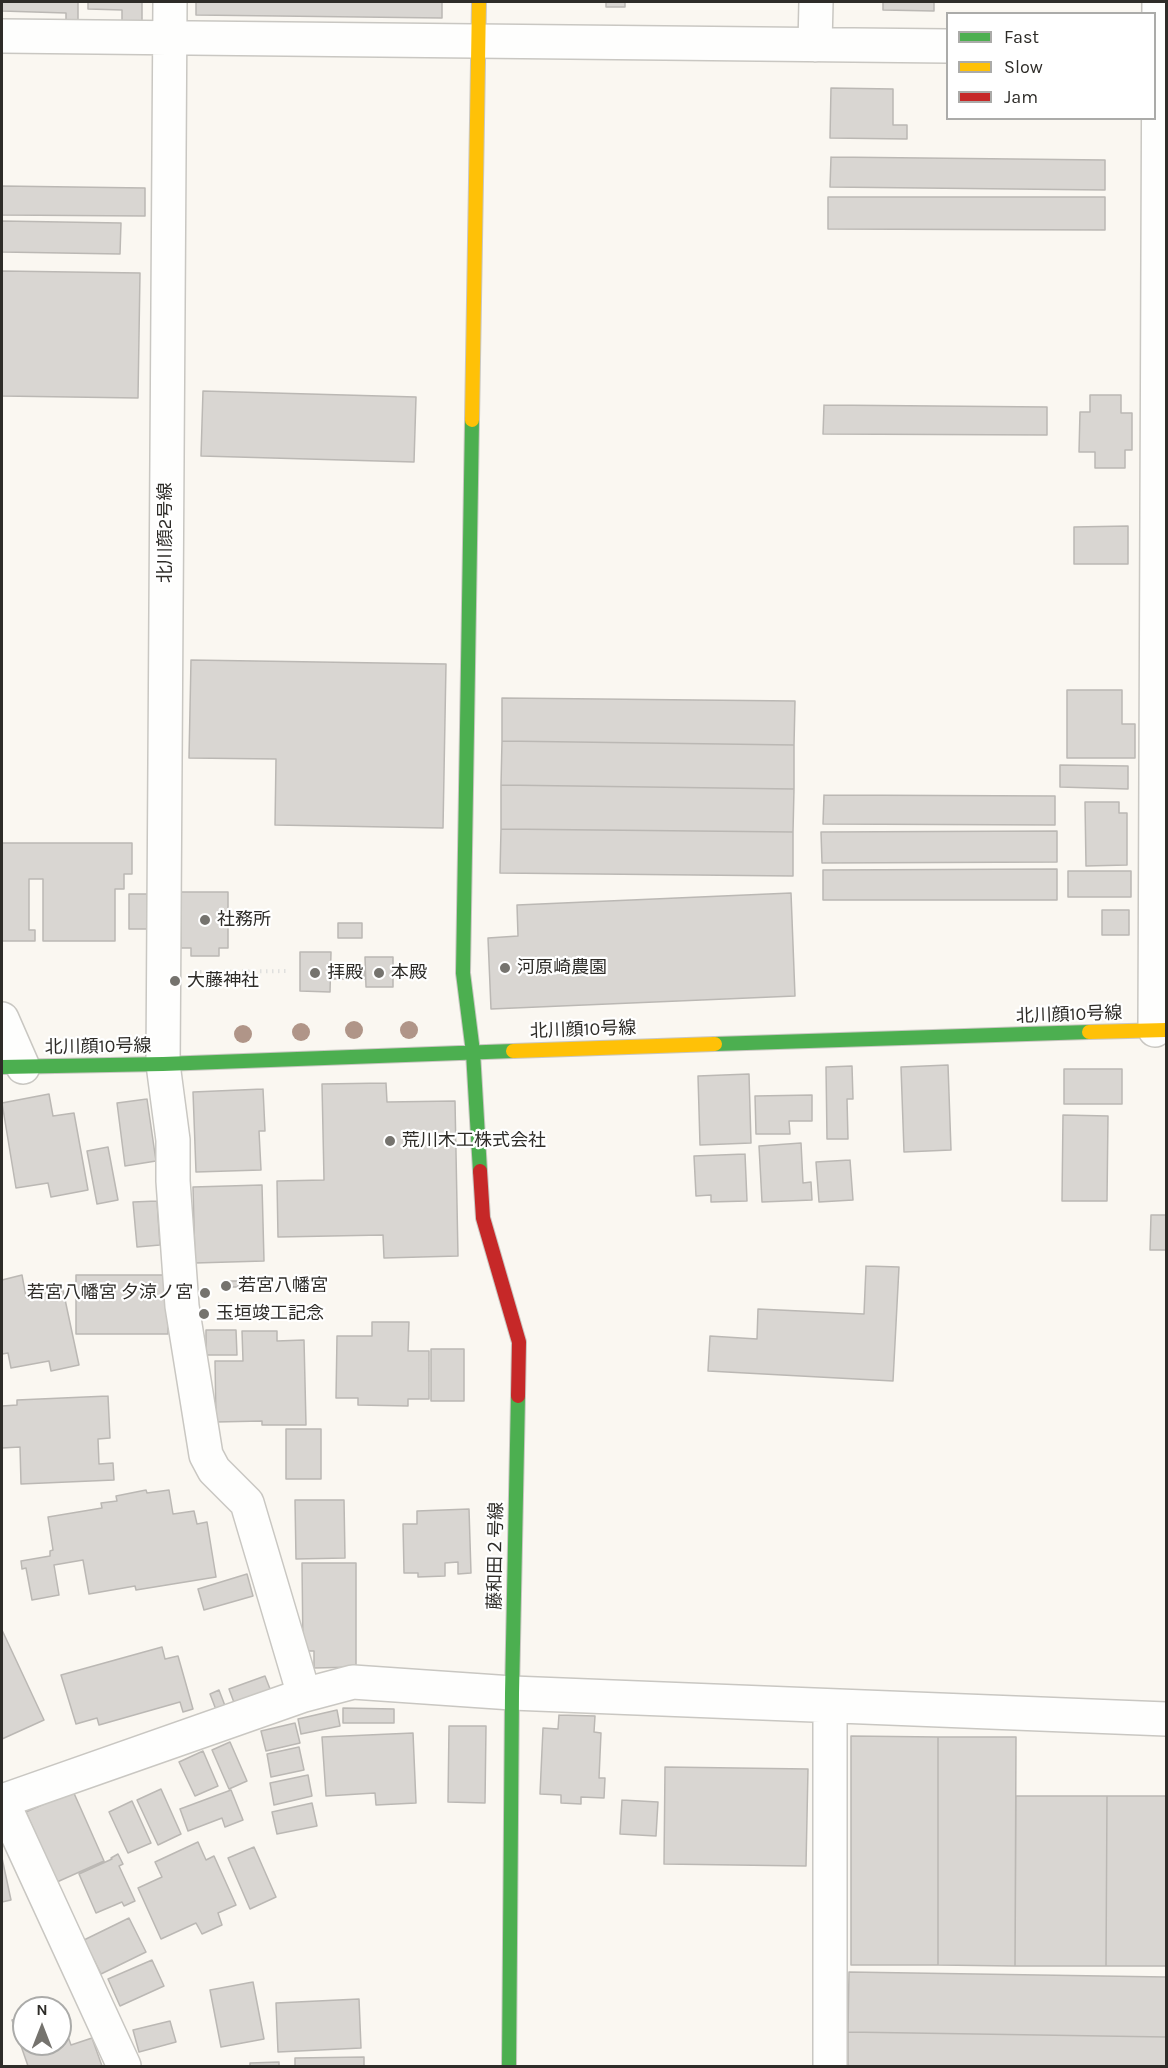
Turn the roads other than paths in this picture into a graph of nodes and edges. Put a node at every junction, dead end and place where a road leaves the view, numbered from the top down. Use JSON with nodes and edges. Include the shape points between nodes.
{"nodes":[{"id":1,"x":170,"y":2,"type":"edge"},
{"id":2,"x":479,"y":2,"type":"edge"},
{"id":3,"x":816,"y":2,"type":"edge"},
{"id":4,"x":1159,"y":2,"type":"edge"},
{"id":5,"x":2,"y":36,"type":"edge"},
{"id":6,"x":170,"y":38,"type":"junction"},
{"id":7,"x":477,"y":41,"type":"junction"},
{"id":8,"x":815,"y":45,"type":"junction"},
{"id":9,"x":946,"y":46,"type":"edge"},
{"id":10,"x":1160,"y":49,"type":"edge"},
{"id":11,"x":2,"y":1019,"type":"edge"},
{"id":12,"x":1161,"y":1030,"type":"edge"},
{"id":13,"x":473,"y":1052,"type":"junction"},
{"id":14,"x":163,"y":1064,"type":"junction"},
{"id":15,"x":12,"y":1067,"type":"edge"},
{"id":16,"x":512,"y":1693,"type":"junction"},
{"id":17,"x":304,"y":1695,"type":"junction"},
{"id":18,"x":831,"y":1706,"type":"junction"},
{"id":19,"x":1167,"y":1719,"type":"edge"},
{"id":20,"x":2,"y":1801,"type":"edge"},
{"id":21,"x":124,"y":2067,"type":"edge"},
{"id":22,"x":509,"y":2067,"type":"edge"},
{"id":23,"x":830,"y":2067,"type":"edge"}],
"edges":[{"from":1,"to":6,"type":"street","name":"北川顔2号線"},
{"from":2,"to":7,"type":"street","name":"藤和田２号線"},
{"from":3,"to":8,"type":"street"},
{"from":4,"to":10,"type":"street"},
{"from":5,"to":6,"type":"street"},
{"from":6,"to":7,"type":"street"},
{"from":6,"to":14,"type":"street","name":"北川顔2号線"},
{"from":7,"to":8,"type":"street"},
{"from":7,"to":13,"type":"street","name":"藤和田２号線","via":[[463,973]]},
{"from":8,"to":9,"type":"street"},
{"from":10,"to":12,"type":"street"},
{"from":11,"to":15,"type":"street"},
{"from":12,"to":13,"type":"street","name":"北川顔10号線"},
{"from":13,"to":14,"type":"street","name":"北川顔10号線"},
{"from":13,"to":16,"type":"street","name":"藤和田２号線","via":[[483,1218],[519,1342]]},
{"from":14,"to":15,"type":"street","name":"北川顔10号線"},
{"from":14,"to":17,"type":"street","name":"北川顔2号線","via":[[173,1140],[182,1306],[206,1455],[214,1470],[247,1503]]},
{"from":16,"to":17,"type":"street","via":[[353,1682]]},
{"from":16,"to":18,"type":"street"},
{"from":16,"to":22,"type":"street","name":"藤和田２号線"},
{"from":17,"to":20,"type":"street"},
{"from":18,"to":19,"type":"street"},
{"from":18,"to":23,"type":"street"},
{"from":20,"to":21,"type":"street"}]}
